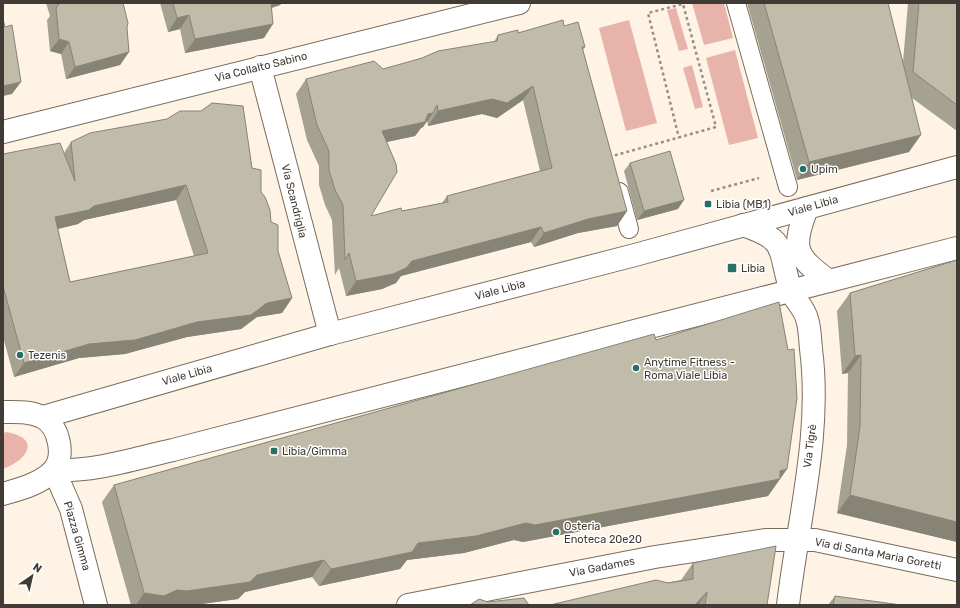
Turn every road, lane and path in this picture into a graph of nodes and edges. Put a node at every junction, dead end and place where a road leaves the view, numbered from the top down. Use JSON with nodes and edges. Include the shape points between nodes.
{"nodes":[{"id":1,"x":519,"y":3,"type":"edge"},
{"id":2,"x":736,"y":3,"type":"edge"},
{"id":3,"x":260,"y":67,"type":"junction"},
{"id":4,"x":3,"y":132,"type":"edge"},
{"id":5,"x":679,"y":138,"type":"junction"},
{"id":6,"x":609,"y":157,"type":"joint"},
{"id":7,"x":957,"y":167,"type":"edge"},
{"id":8,"x":761,"y":178,"type":"dead end"},
{"id":9,"x":788,"y":187,"type":"dead end"},
{"id":10,"x":711,"y":191,"type":"dead end"},
{"id":11,"x":807,"y":208,"type":"junction"},
{"id":12,"x":743,"y":225,"type":"junction"},
{"id":13,"x":629,"y":229,"type":"dead end"},
{"id":14,"x":957,"y":248,"type":"edge"},
{"id":15,"x":829,"y":281,"type":"junction"},
{"id":16,"x":791,"y":291,"type":"junction"},
{"id":17,"x":330,"y":334,"type":"junction"},
{"id":18,"x":3,"y":412,"type":"edge"},
{"id":19,"x":43,"y":417,"type":"junction"},
{"id":20,"x":54,"y":470,"type":"junction"},
{"id":21,"x":3,"y":494,"type":"edge"},
{"id":22,"x":798,"y":539,"type":"junction"},
{"id":23,"x":957,"y":570,"type":"edge"},
{"id":24,"x":415,"y":604,"type":"edge"},
{"id":25,"x":96,"y":605,"type":"edge"},
{"id":26,"x":788,"y":605,"type":"edge"}],
"edges":[{"from":1,"to":3,"type":"street","name":"Via Collalto Sabino"},
{"from":2,"to":9,"type":"street"},
{"from":3,"to":4,"type":"street","name":"Via Collalto Sabino"},
{"from":3,"to":17,"type":"street","name":"Via Scandriglia"},
{"from":5,"to":5,"type":"path","via":[[716,127],[683,4],[648,13]]},
{"from":5,"to":6,"type":"path"},
{"from":6,"to":13,"type":"street"},
{"from":7,"to":11,"type":"street","name":"Viale Libia"},
{"from":8,"to":10,"type":"path"},
{"from":11,"to":12,"type":"street","name":"Viale Libia"},
{"from":11,"to":15,"type":"street","via":[[798,233],[798,248],[811,267]]},
{"from":12,"to":16,"type":"street","via":[[757,230],[778,244]]},
{"from":12,"to":17,"type":"street","name":"Viale Libia"},
{"from":14,"to":15,"type":"street"},
{"from":15,"to":16,"type":"street"},
{"from":16,"to":20,"type":"street","via":[[173,450],[91,469]]},
{"from":16,"to":22,"type":"street","name":"Via Tigrè","via":[[808,319],[815,380],[815,404]]},
{"from":17,"to":19,"type":"street","name":"Viale Libia"},
{"from":18,"to":19,"type":"street","via":[[24,412]]},
{"from":19,"to":20,"type":"street","via":[[49,422],[58,439],[59,457]]},
{"from":20,"to":21,"type":"street","via":[[32,484]]},
{"from":20,"to":25,"type":"street","name":"Piazza Gimma","via":[[71,509]]},
{"from":22,"to":23,"type":"street","name":"Via di Santa Maria Goretti","via":[[843,545]]},
{"from":22,"to":24,"type":"street","name":"Via Gadames","via":[[752,542],[655,557]]},
{"from":22,"to":26,"type":"street","name":"Via Tigrè"}]}
